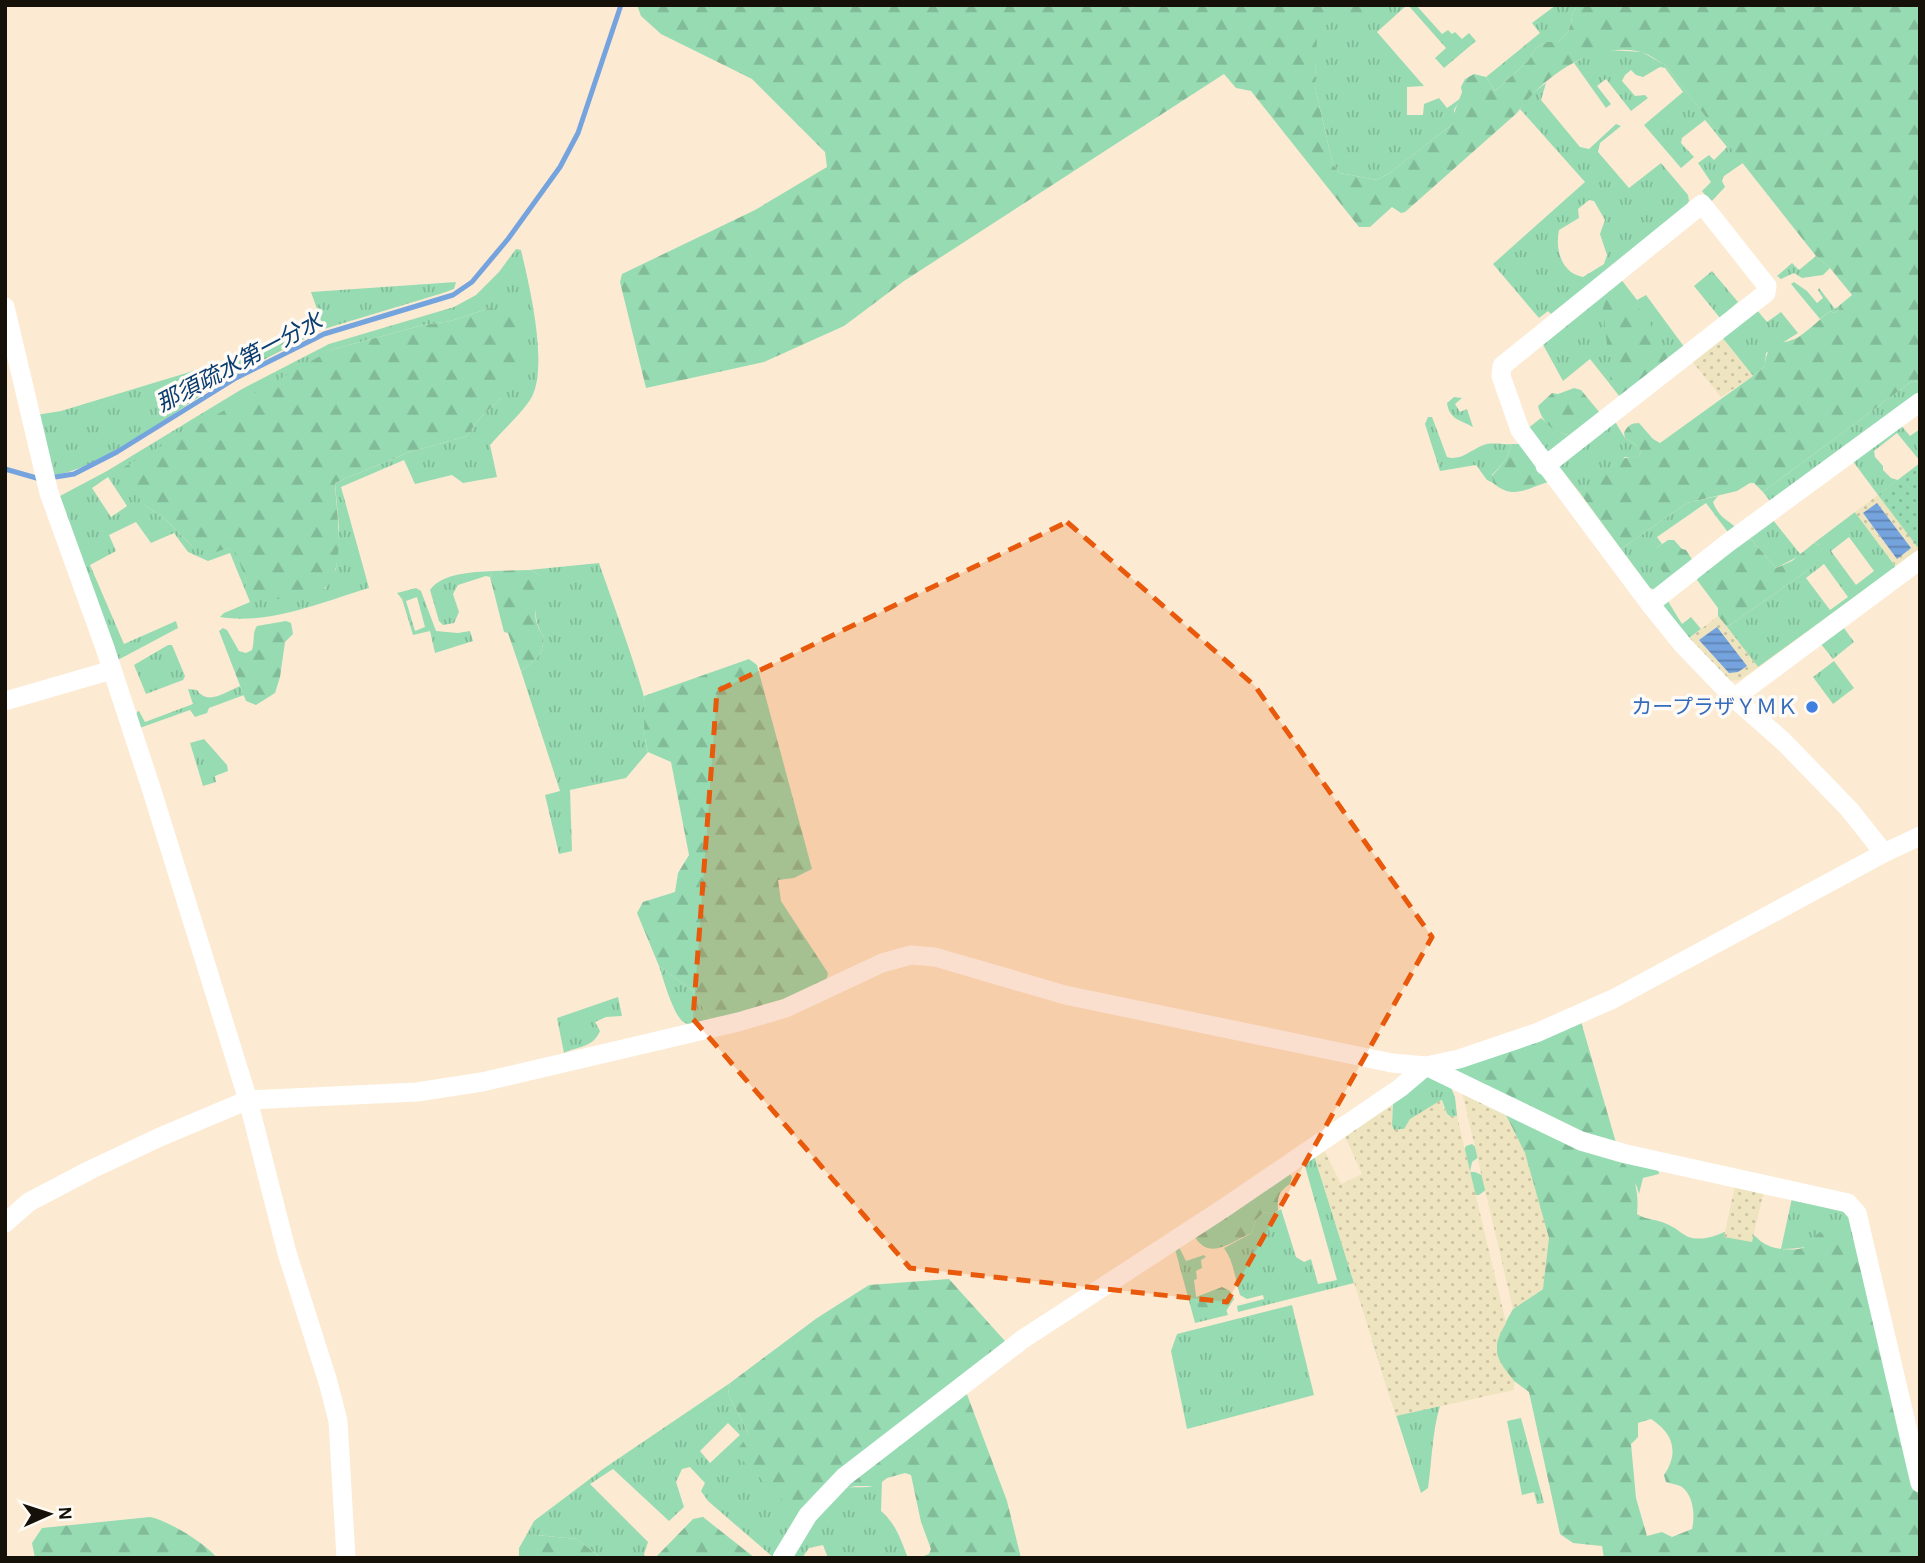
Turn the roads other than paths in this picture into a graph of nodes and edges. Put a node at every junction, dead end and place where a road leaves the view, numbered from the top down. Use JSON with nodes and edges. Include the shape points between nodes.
{"nodes":[{"id":1,"x":5,"y":307,"type":"edge"},
{"id":2,"x":1920,"y":402,"type":"edge"},
{"id":3,"x":1545,"y":466,"type":"junction"},
{"id":4,"x":1920,"y":561,"type":"edge"},
{"id":5,"x":1650,"y":604,"type":"junction"},
{"id":6,"x":112,"y":670,"type":"junction"},
{"id":7,"x":1734,"y":698,"type":"junction"},
{"id":8,"x":5,"y":701,"type":"edge"},
{"id":9,"x":1920,"y":836,"type":"edge"},
{"id":10,"x":1884,"y":853,"type":"junction"},
{"id":11,"x":1426,"y":1066,"type":"junction"},
{"id":12,"x":247,"y":1100,"type":"junction"},
{"id":13,"x":5,"y":1223,"type":"edge"},
{"id":14,"x":1920,"y":1483,"type":"edge"},
{"id":15,"x":346,"y":1558,"type":"edge"},
{"id":16,"x":782,"y":1558,"type":"edge"}],
"edges":[{"from":1,"to":6,"type":"street","via":[[49,493]]},
{"from":2,"to":5,"type":"street"},
{"from":3,"to":3,"type":"street","via":[[1520,430],[1501,376],[1502,366],[1702,204],[1767,286],[1766,293]]},
{"from":3,"to":5,"type":"street"},
{"from":4,"to":7,"type":"street"},
{"from":5,"to":7,"type":"street"},
{"from":6,"to":8,"type":"street"},
{"from":6,"to":12,"type":"street"},
{"from":7,"to":10,"type":"street","via":[[1849,809]]},
{"from":9,"to":10,"type":"street"},
{"from":10,"to":11,"type":"street","via":[[1613,999],[1536,1033]]},
{"from":11,"to":12,"type":"street","via":[[1392,1063],[1065,995],[935,957],[911,955],[882,963],[786,1008],[482,1082],[417,1092]]},
{"from":11,"to":14,"type":"street","via":[[1581,1140],[1848,1203],[1857,1213]]},
{"from":11,"to":16,"type":"street","via":[[1235,1200],[1023,1339],[844,1477],[808,1515]]},
{"from":12,"to":13,"type":"street","via":[[90,1170],[29,1202]]},
{"from":12,"to":15,"type":"street","via":[[338,1421]]}]}
